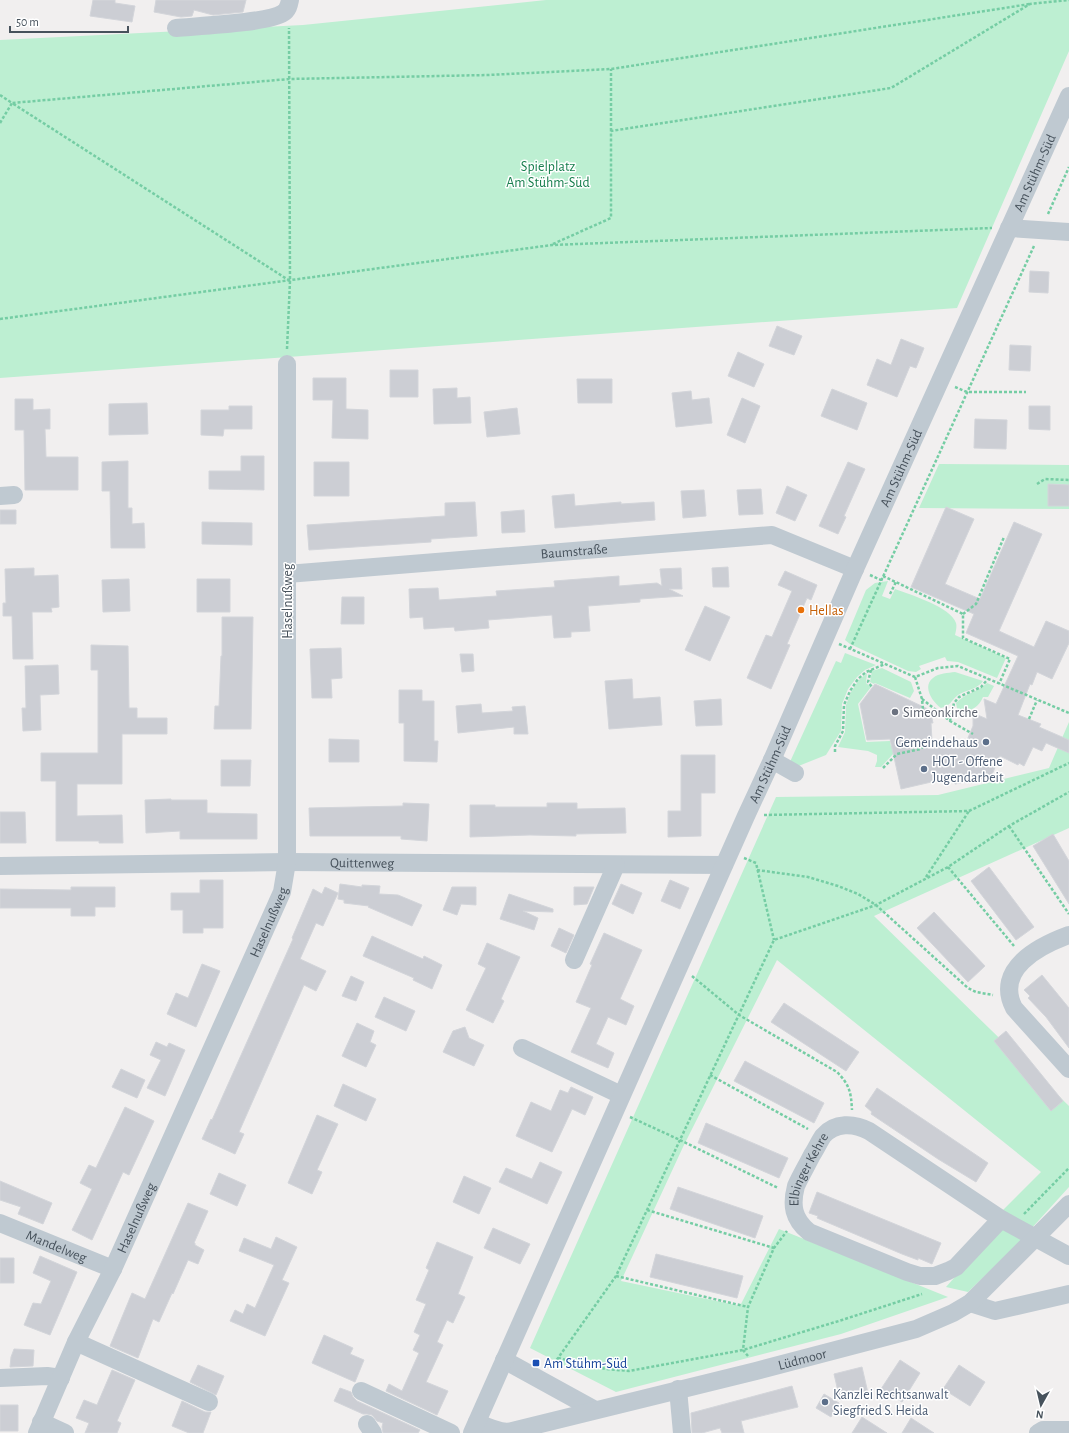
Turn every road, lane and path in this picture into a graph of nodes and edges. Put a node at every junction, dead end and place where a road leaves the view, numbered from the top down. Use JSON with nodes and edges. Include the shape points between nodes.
{"nodes":[{"id":1,"x":1069,"y":0,"type":"edge"},
{"id":2,"x":289,"y":4,"type":"edge"},
{"id":3,"x":1030,"y":4,"type":"junction"},
{"id":4,"x":176,"y":28,"type":"dead end"},
{"id":5,"x":611,"y":69,"type":"junction"},
{"id":6,"x":289,"y":79,"type":"junction"},
{"id":7,"x":0,"y":94,"type":"edge"},
{"id":8,"x":1069,"y":96,"type":"edge"},
{"id":9,"x":12,"y":103,"type":"junction"},
{"id":10,"x":0,"y":124,"type":"edge"},
{"id":11,"x":611,"y":131,"type":"junction"},
{"id":12,"x":1069,"y":167,"type":"edge"},
{"id":13,"x":1009,"y":228,"type":"junction"},
{"id":14,"x":1041,"y":230,"type":"junction"},
{"id":15,"x":1069,"y":232,"type":"edge"},
{"id":16,"x":552,"y":245,"type":"junction"},
{"id":17,"x":290,"y":281,"type":"junction"},
{"id":18,"x":0,"y":318,"type":"edge"},
{"id":19,"x":287,"y":364,"type":"joint"},
{"id":20,"x":941,"y":381,"type":"junction"},
{"id":21,"x":967,"y":392,"type":"junction"},
{"id":22,"x":1026,"y":392,"type":"dead end"},
{"id":23,"x":1069,"y":480,"type":"edge"},
{"id":24,"x":1037,"y":484,"type":"dead end"},
{"id":25,"x":1004,"y":537,"type":"dead end"},
{"id":26,"x":855,"y":569,"type":"junction"},
{"id":27,"x":287,"y":574,"type":"junction"},
{"id":28,"x":883,"y":576,"type":"junction"},
{"id":29,"x":896,"y":582,"type":"junction"},
{"id":30,"x":890,"y":594,"type":"dead end"},
{"id":31,"x":963,"y":614,"type":"junction"},
{"id":32,"x":825,"y":638,"type":"junction"},
{"id":33,"x":850,"y":649,"type":"junction"},
{"id":34,"x":886,"y":664,"type":"junction"},
{"id":35,"x":872,"y":670,"type":"junction"},
{"id":36,"x":915,"y":677,"type":"junction"},
{"id":37,"x":988,"y":679,"type":"junction"},
{"id":38,"x":999,"y":684,"type":"junction"},
{"id":39,"x":872,"y":687,"type":"dead end"},
{"id":40,"x":922,"y":699,"type":"junction"},
{"id":41,"x":1037,"y":700,"type":"junction"},
{"id":42,"x":923,"y":710,"type":"dead end"},
{"id":43,"x":1069,"y":713,"type":"edge"},
{"id":44,"x":1029,"y":719,"type":"dead end"},
{"id":45,"x":950,"y":721,"type":"junction"},
{"id":46,"x":973,"y":734,"type":"dead end"},
{"id":47,"x":922,"y":748,"type":"dead end"},
{"id":48,"x":835,"y":752,"type":"dead end"},
{"id":49,"x":772,"y":760,"type":"junction"},
{"id":50,"x":1069,"y":763,"type":"edge"},
{"id":51,"x":883,"y":768,"type":"dead end"},
{"id":52,"x":795,"y":773,"type":"dead end"},
{"id":53,"x":1069,"y":792,"type":"edge"},
{"id":54,"x":970,"y":811,"type":"junction"},
{"id":55,"x":746,"y":816,"type":"junction"},
{"id":56,"x":1009,"y":826,"type":"junction"},
{"id":57,"x":287,"y":862,"type":"junction"},
{"id":58,"x":756,"y":863,"type":"dead end"},
{"id":59,"x":616,"y":865,"type":"junction"},
{"id":60,"x":724,"y":865,"type":"junction"},
{"id":61,"x":0,"y":866,"type":"edge"},
{"id":62,"x":948,"y":867,"type":"junction"},
{"id":63,"x":757,"y":870,"type":"junction"},
{"id":64,"x":926,"y":878,"type":"junction"},
{"id":65,"x":876,"y":905,"type":"junction"},
{"id":66,"x":1069,"y":914,"type":"edge"},
{"id":67,"x":1069,"y":935,"type":"edge"},
{"id":68,"x":774,"y":940,"type":"junction"},
{"id":69,"x":1025,"y":959,"type":"junction"},
{"id":70,"x":574,"y":960,"type":"dead end"},
{"id":71,"x":679,"y":965,"type":"junction"},
{"id":72,"x":1009,"y":995,"type":"junction"},
{"id":73,"x":739,"y":1014,"type":"junction"},
{"id":74,"x":522,"y":1048,"type":"dead end"},
{"id":75,"x":1069,"y":1069,"type":"edge"},
{"id":76,"x":710,"y":1075,"type":"junction"},
{"id":77,"x":618,"y":1102,"type":"junction"},
{"id":78,"x":852,"y":1125,"type":"junction"},
{"id":79,"x":822,"y":1137,"type":"junction"},
{"id":80,"x":680,"y":1140,"type":"junction"},
{"id":81,"x":794,"y":1192,"type":"junction"},
{"id":82,"x":1069,"y":1204,"type":"edge"},
{"id":83,"x":647,"y":1210,"type":"junction"},
{"id":84,"x":797,"y":1217,"type":"junction"},
{"id":85,"x":1001,"y":1219,"type":"junction"},
{"id":86,"x":0,"y":1223,"type":"edge"},
{"id":87,"x":1035,"y":1238,"type":"junction"},
{"id":88,"x":774,"y":1248,"type":"junction"},
{"id":89,"x":1069,"y":1256,"type":"edge"},
{"id":90,"x":113,"y":1269,"type":"junction"},
{"id":91,"x":616,"y":1276,"type":"junction"},
{"id":92,"x":1069,"y":1294,"type":"edge"},
{"id":93,"x":970,"y":1303,"type":"junction"},
{"id":94,"x":748,"y":1307,"type":"junction"},
{"id":95,"x":76,"y":1342,"type":"junction"},
{"id":96,"x":743,"y":1350,"type":"junction"},
{"id":97,"x":558,"y":1358,"type":"junction"},
{"id":98,"x":504,"y":1360,"type":"junction"},
{"id":99,"x":756,"y":1371,"type":"junction"},
{"id":100,"x":0,"y":1378,"type":"edge"},
{"id":101,"x":61,"y":1378,"type":"junction"},
{"id":102,"x":542,"y":1381,"type":"junction"},
{"id":103,"x":678,"y":1389,"type":"junction"},
{"id":104,"x":361,"y":1391,"type":"dead end"},
{"id":105,"x":209,"y":1402,"type":"dead end"},
{"id":106,"x":594,"y":1410,"type":"junction"},
{"id":107,"x":474,"y":1427,"type":"edge"},
{"id":108,"x":39,"y":1428,"type":"edge"},
{"id":109,"x":1069,"y":1430,"type":"edge"},
{"id":110,"x":65,"y":1433,"type":"edge"},
{"id":111,"x":452,"y":1433,"type":"edge"},
{"id":112,"x":682,"y":1433,"type":"edge"},
{"id":113,"x":1038,"y":1433,"type":"edge"}],
"edges":[{"from":1,"to":3,"type":"path"},
{"from":2,"to":4,"type":"street","via":[[283,14],[270,18]]},
{"from":2,"to":6,"type":"path"},
{"from":3,"to":5,"type":"path"},
{"from":3,"to":11,"type":"path","via":[[891,88]]},
{"from":5,"to":6,"type":"path","via":[[488,75]]},
{"from":5,"to":11,"type":"path"},
{"from":6,"to":9,"type":"path"},
{"from":6,"to":17,"type":"path"},
{"from":7,"to":9,"type":"path"},
{"from":8,"to":13,"type":"street","name":"Am Stühm-Süd"},
{"from":9,"to":10,"type":"path"},
{"from":9,"to":17,"type":"path"},
{"from":11,"to":16,"type":"path","via":[[611,218]]},
{"from":12,"to":14,"type":"path"},
{"from":13,"to":14,"type":"street"},
{"from":13,"to":16,"type":"path"},
{"from":13,"to":20,"type":"street","name":"Am Stühm-Süd"},
{"from":14,"to":15,"type":"street"},
{"from":14,"to":21,"type":"path"},
{"from":16,"to":17,"type":"path"},
{"from":17,"to":18,"type":"path"},
{"from":17,"to":19,"type":"path"},
{"from":19,"to":27,"type":"street","name":"Haselnußweg"},
{"from":20,"to":21,"type":"path"},
{"from":20,"to":26,"type":"street","name":"Am Stühm-Süd"},
{"from":21,"to":22,"type":"path"},
{"from":21,"to":28,"type":"path"},
{"from":23,"to":24,"type":"path","via":[[1045,480]]},
{"from":25,"to":31,"type":"path","via":[[976,604]]},
{"from":26,"to":27,"type":"street","name":"Baumstraße","via":[[772,535]]},
{"from":26,"to":32,"type":"street","name":"Am Stühm-Süd"},
{"from":27,"to":57,"type":"street","name":"Haselnußweg"},
{"from":28,"to":29,"type":"path"},
{"from":28,"to":33,"type":"path"},
{"from":29,"to":30,"type":"path"},
{"from":29,"to":31,"type":"path"},
{"from":31,"to":38,"type":"path","via":[[963,638],[1010,659]]},
{"from":32,"to":33,"type":"path"},
{"from":32,"to":49,"type":"street","name":"Am Stühm-Süd"},
{"from":33,"to":34,"type":"path"},
{"from":34,"to":35,"type":"path"},
{"from":34,"to":36,"type":"path"},
{"from":35,"to":39,"type":"path","via":[[868,682]]},
{"from":35,"to":48,"type":"path","via":[[858,679],[850,691],[844,705],[843,731],[835,746]]},
{"from":36,"to":37,"type":"path","via":[[938,668],[958,666]]},
{"from":36,"to":40,"type":"path"},
{"from":37,"to":38,"type":"path"},
{"from":37,"to":45,"type":"path","via":[[981,687],[959,697],[954,703]]},
{"from":38,"to":41,"type":"path"},
{"from":40,"to":42,"type":"path"},
{"from":40,"to":45,"type":"path"},
{"from":41,"to":43,"type":"path"},
{"from":41,"to":44,"type":"path"},
{"from":45,"to":46,"type":"path"},
{"from":47,"to":51,"type":"path","via":[[897,754]]},
{"from":49,"to":52,"type":"street"},
{"from":49,"to":55,"type":"street","name":"Am Stühm-Süd"},
{"from":50,"to":54,"type":"path"},
{"from":53,"to":56,"type":"path"},
{"from":54,"to":55,"type":"path"},
{"from":54,"to":64,"type":"path"},
{"from":55,"to":60,"type":"street","name":"Am Stühm-Süd"},
{"from":56,"to":62,"type":"path"},
{"from":56,"to":66,"type":"path"},
{"from":57,"to":59,"type":"street","name":"Quittenweg"},
{"from":57,"to":61,"type":"street","name":"Quittenweg"},
{"from":57,"to":90,"type":"street","name":"Haselnußweg","via":[[282,892]]},
{"from":58,"to":63,"type":"path"},
{"from":59,"to":60,"type":"street","name":"Quittenweg"},
{"from":59,"to":70,"type":"street"},
{"from":60,"to":71,"type":"street","name":"Am Stühm-Süd"},
{"from":62,"to":64,"type":"path"},
{"from":62,"to":69,"type":"path"},
{"from":63,"to":65,"type":"path","via":[[808,877],[858,894]]},
{"from":63,"to":68,"type":"path"},
{"from":64,"to":65,"type":"path"},
{"from":65,"to":68,"type":"path"},
{"from":65,"to":72,"type":"path","via":[[968,988],[987,994]]},
{"from":67,"to":69,"type":"street","via":[[1042,947]]},
{"from":68,"to":73,"type":"path"},
{"from":69,"to":72,"type":"street","via":[[1020,962],[1011,977]]},
{"from":71,"to":73,"type":"path"},
{"from":71,"to":77,"type":"street","name":"Am Stühm-Süd"},
{"from":72,"to":75,"type":"street","via":[[1014,1008]]},
{"from":73,"to":76,"type":"path"},
{"from":73,"to":78,"type":"path","via":[[837,1072],[850,1089]]},
{"from":74,"to":77,"type":"street"},
{"from":76,"to":79,"type":"path"},
{"from":76,"to":80,"type":"path"},
{"from":77,"to":80,"type":"path"},
{"from":77,"to":98,"type":"street","name":"Am Stühm-Süd"},
{"from":78,"to":79,"type":"street","name":"Elbinger Kehre","via":[[835,1128]]},
{"from":78,"to":85,"type":"street","name":"Elbinger Kehre","via":[[869,1131]]},
{"from":79,"to":81,"type":"street","name":"Elbinger Kehre"},
{"from":80,"to":81,"type":"path","via":[[784,1191]]},
{"from":80,"to":83,"type":"path"},
{"from":81,"to":84,"type":"street","name":"Elbinger Kehre"},
{"from":82,"to":87,"type":"street","name":"Lüdmoor"},
{"from":83,"to":88,"type":"path"},
{"from":83,"to":91,"type":"path"},
{"from":84,"to":85,"type":"street","name":"Elbinger Kehre","via":[[810,1232],[907,1272],[927,1277],[942,1274],[956,1266]]},
{"from":84,"to":88,"type":"path"},
{"from":85,"to":87,"type":"street","name":"Elbinger Kehre"},
{"from":86,"to":90,"type":"street","name":"Mandelweg"},
{"from":87,"to":89,"type":"street","name":"Elbinger Kehre"},
{"from":87,"to":93,"type":"street","name":"Lüdmoor"},
{"from":88,"to":94,"type":"path"},
{"from":90,"to":95,"type":"street","name":"Haselnußweg"},
{"from":91,"to":94,"type":"path"},
{"from":91,"to":97,"type":"path"},
{"from":92,"to":93,"type":"street","via":[[995,1311]]},
{"from":93,"to":99,"type":"street","name":"Lüdmoor","via":[[953,1314],[916,1329]]},
{"from":94,"to":96,"type":"path"},
{"from":95,"to":101,"type":"street","name":"Haselnußweg"},
{"from":95,"to":105,"type":"street"},
{"from":96,"to":97,"type":"path","via":[[629,1371],[606,1369]]},
{"from":96,"to":99,"type":"path"},
{"from":97,"to":102,"type":"path"},
{"from":98,"to":102,"type":"street"},
{"from":98,"to":107,"type":"street","name":"Am Stühm-Süd"},
{"from":99,"to":103,"type":"street","name":"Lüdmoor"},
{"from":100,"to":101,"type":"street"},
{"from":101,"to":108,"type":"street","name":"Haselnußweg"},
{"from":102,"to":106,"type":"street"},
{"from":103,"to":106,"type":"street","name":"Lüdmoor"},
{"from":103,"to":112,"type":"street"},
{"from":104,"to":111,"type":"street"},
{"from":106,"to":107,"type":"street","name":"Lüdmoor","via":[[508,1432]]},
{"from":108,"to":110,"type":"street"},
{"from":109,"to":113,"type":"street","via":[[1043,1430]]}]}
